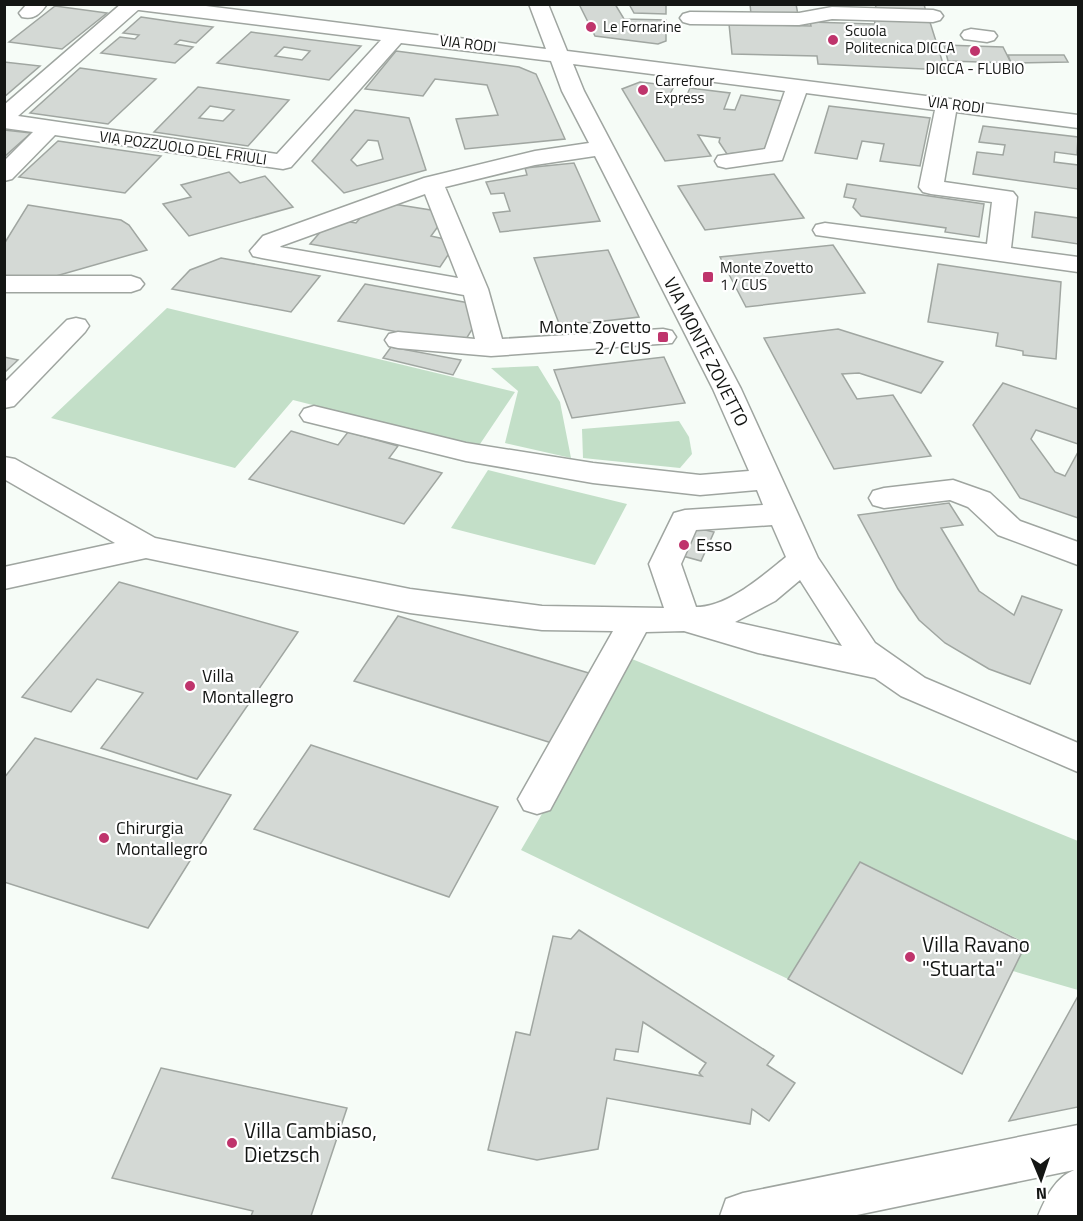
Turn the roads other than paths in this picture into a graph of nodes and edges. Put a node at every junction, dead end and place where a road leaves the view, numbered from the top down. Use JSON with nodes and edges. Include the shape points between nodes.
{"nodes":[{"id":1,"x":134,"y":4,"type":"edge"},
{"id":2,"x":139,"y":4,"type":"edge"},
{"id":3,"x":538,"y":4,"type":"edge"},
{"id":4,"x":690,"y":16,"type":"edge"},
{"id":5,"x":933,"y":16,"type":"dead end"},
{"id":6,"x":396,"y":36,"type":"junction"},
{"id":7,"x":558,"y":56,"type":"junction"},
{"id":8,"x":798,"y":85,"type":"junction"},
{"id":9,"x":947,"y":103,"type":"junction"},
{"id":10,"x":4,"y":119,"type":"edge"},
{"id":11,"x":1078,"y":121,"type":"edge"},
{"id":12,"x":49,"y":129,"type":"junction"},
{"id":13,"x":602,"y":148,"type":"junction"},
{"id":14,"x":726,"y":161,"type":"dead end"},
{"id":15,"x":4,"y":174,"type":"edge"},
{"id":16,"x":432,"y":183,"type":"junction"},
{"id":17,"x":825,"y":230,"type":"dead end"},
{"id":18,"x":998,"y":254,"type":"junction"},
{"id":19,"x":1078,"y":264,"type":"edge"},
{"id":20,"x":4,"y":284,"type":"edge"},
{"id":21,"x":131,"y":284,"type":"dead end"},
{"id":22,"x":475,"y":289,"type":"junction"},
{"id":23,"x":76,"y":326,"type":"dead end"},
{"id":24,"x":663,"y":337,"type":"dead end"},
{"id":25,"x":398,"y":340,"type":"dead end"},
{"id":26,"x":491,"y":348,"type":"junction"},
{"id":27,"x":4,"y":400,"type":"edge"},
{"id":28,"x":315,"y":415,"type":"dead end"},
{"id":29,"x":4,"y":466,"type":"edge"},
{"id":30,"x":768,"y":479,"type":"junction"},
{"id":31,"x":884,"y":498,"type":"dead end"},
{"id":32,"x":783,"y":514,"type":"junction"},
{"id":33,"x":147,"y":546,"type":"junction"},
{"id":34,"x":1078,"y":554,"type":"edge"},
{"id":35,"x":803,"y":560,"type":"junction"},
{"id":36,"x":4,"y":578,"type":"edge"},
{"id":37,"x":684,"y":619,"type":"junction"},
{"id":38,"x":636,"y":620,"type":"junction"},
{"id":39,"x":884,"y":667,"type":"junction"},
{"id":40,"x":1078,"y":758,"type":"edge"},
{"id":41,"x":537,"y":799,"type":"dead end"},
{"id":42,"x":1078,"y":1147,"type":"edge"},
{"id":43,"x":1078,"y":1191,"type":"edge"},
{"id":44,"x":743,"y":1216,"type":"edge"},
{"id":45,"x":1061,"y":1216,"type":"edge"}],
"edges":[{"from":1,"to":10,"type":"street"},
{"from":2,"to":6,"type":"street","name":"VIA RODI"},
{"from":3,"to":7,"type":"street","name":"VIA MONTE ZOVETTO"},
{"from":4,"to":5,"type":"street"},
{"from":6,"to":7,"type":"street","name":"VIA RODI"},
{"from":6,"to":12,"type":"street","name":"VIA POZZUOLO DEL FRIULI","via":[[283,162]]},
{"from":7,"to":8,"type":"street","name":"VIA RODI"},
{"from":7,"to":13,"type":"street","name":"VIA MONTE ZOVETTO"},
{"from":8,"to":9,"type":"street","name":"VIA RODI"},
{"from":8,"to":14,"type":"street","via":[[774,155]]},
{"from":9,"to":11,"type":"street","name":"VIA RODI"},
{"from":9,"to":18,"type":"street","via":[[931,187],[1005,197]]},
{"from":10,"to":12,"type":"street"},
{"from":12,"to":15,"type":"street"},
{"from":13,"to":16,"type":"street","via":[[535,158]]},
{"from":13,"to":30,"type":"street","name":"VIA MONTE ZOVETTO","via":[[727,389]]},
{"from":16,"to":22,"type":"street"},
{"from":16,"to":22,"type":"street","via":[[273,241],[262,251]]},
{"from":17,"to":18,"type":"street"},
{"from":18,"to":19,"type":"street"},
{"from":20,"to":21,"type":"street"},
{"from":22,"to":26,"type":"street"},
{"from":23,"to":27,"type":"street"},
{"from":24,"to":26,"type":"street","name":"VIA MONTE ZOVETTO"},
{"from":25,"to":26,"type":"street","name":"VIA MONTE ZOVETTO"},
{"from":28,"to":30,"type":"street","via":[[466,452],[593,473],[700,485]]},
{"from":29,"to":33,"type":"street"},
{"from":30,"to":32,"type":"street","name":"VIA MONTE ZOVETTO"},
{"from":31,"to":34,"type":"street","via":[[953,490],[979,500],[1009,528]]},
{"from":32,"to":35,"type":"street","name":"VIA MONTE ZOVETTO"},
{"from":32,"to":37,"type":"street","via":[[685,520],[665,564]]},
{"from":33,"to":36,"type":"street"},
{"from":33,"to":38,"type":"street","name":"VIA MONTE ZOVETTO","via":[[410,601],[542,618]]},
{"from":35,"to":37,"type":"street","name":"VIA MONTE ZOVETTO","via":[[763,593],[713,619]]},
{"from":35,"to":39,"type":"street","name":"VIA MONTE ZOVETTO","via":[[863,652]]},
{"from":37,"to":38,"type":"street","name":"VIA MONTE ZOVETTO"},
{"from":37,"to":39,"type":"street","name":"VIA MONTE ZOVETTO","via":[[736,637]]},
{"from":38,"to":41,"type":"street"},
{"from":39,"to":40,"type":"street","name":"VIA MONTE ZOVETTO","via":[[913,687]]},
{"from":42,"to":44,"type":"street"},
{"from":43,"to":45,"type":"street"}]}
